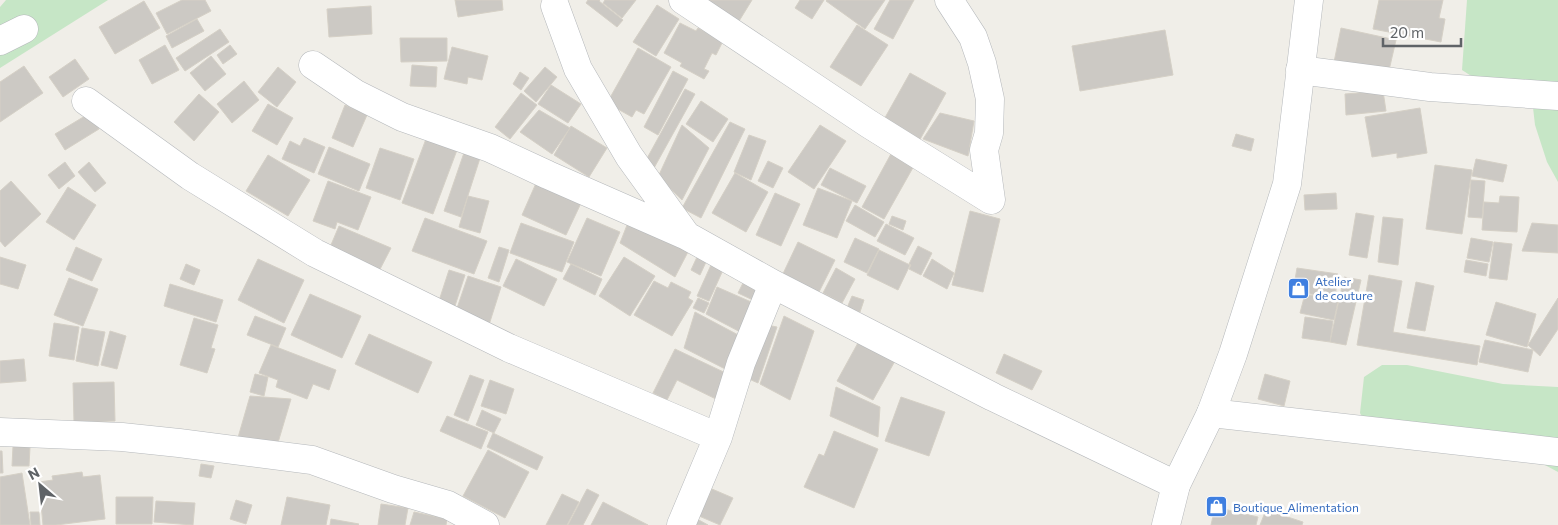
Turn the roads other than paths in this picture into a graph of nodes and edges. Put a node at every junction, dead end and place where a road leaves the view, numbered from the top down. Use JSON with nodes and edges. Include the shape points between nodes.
{"nodes":[{"id":1,"x":683,"y":0,"type":"edge"},
{"id":2,"x":949,"y":0,"type":"edge"},
{"id":3,"x":1309,"y":0,"type":"edge"},
{"id":4,"x":555,"y":6,"type":"dead end"},
{"id":5,"x":313,"y":65,"type":"dead end"},
{"id":6,"x":1300,"y":70,"type":"junction"},
{"id":7,"x":1558,"y":96,"type":"edge"},
{"id":8,"x":86,"y":102,"type":"dead end"},
{"id":9,"x":687,"y":236,"type":"junction"},
{"id":10,"x":774,"y":284,"type":"junction"},
{"id":11,"x":1211,"y":412,"type":"junction"},
{"id":12,"x":0,"y":432,"type":"edge"},
{"id":13,"x":718,"y":437,"type":"junction"},
{"id":14,"x":1558,"y":452,"type":"edge"},
{"id":15,"x":1176,"y":485,"type":"junction"},
{"id":16,"x":485,"y":525,"type":"edge"},
{"id":17,"x":680,"y":525,"type":"edge"},
{"id":18,"x":1166,"y":525,"type":"edge"}],
"edges":[{"from":1,"to":2,"type":"street","via":[[869,124],[991,200],[984,150],[989,133],[990,99],[973,37]]},
{"from":3,"to":6,"type":"street"},
{"from":4,"to":9,"type":"street","via":[[578,69],[628,156]]},
{"from":5,"to":9,"type":"street","via":[[356,94],[402,117],[490,148]]},
{"from":6,"to":7,"type":"street","via":[[1430,87]]},
{"from":6,"to":11,"type":"street","via":[[1287,184],[1233,354]]},
{"from":8,"to":13,"type":"street","via":[[190,176],[315,253],[509,348]]},
{"from":9,"to":10,"type":"street"},
{"from":10,"to":13,"type":"street","via":[[741,363]]},
{"from":10,"to":15,"type":"street","via":[[993,397]]},
{"from":11,"to":14,"type":"street"},
{"from":11,"to":15,"type":"street"},
{"from":12,"to":16,"type":"street","via":[[122,437],[312,460],[448,505]]},
{"from":13,"to":17,"type":"street"},
{"from":15,"to":18,"type":"street"}]}
